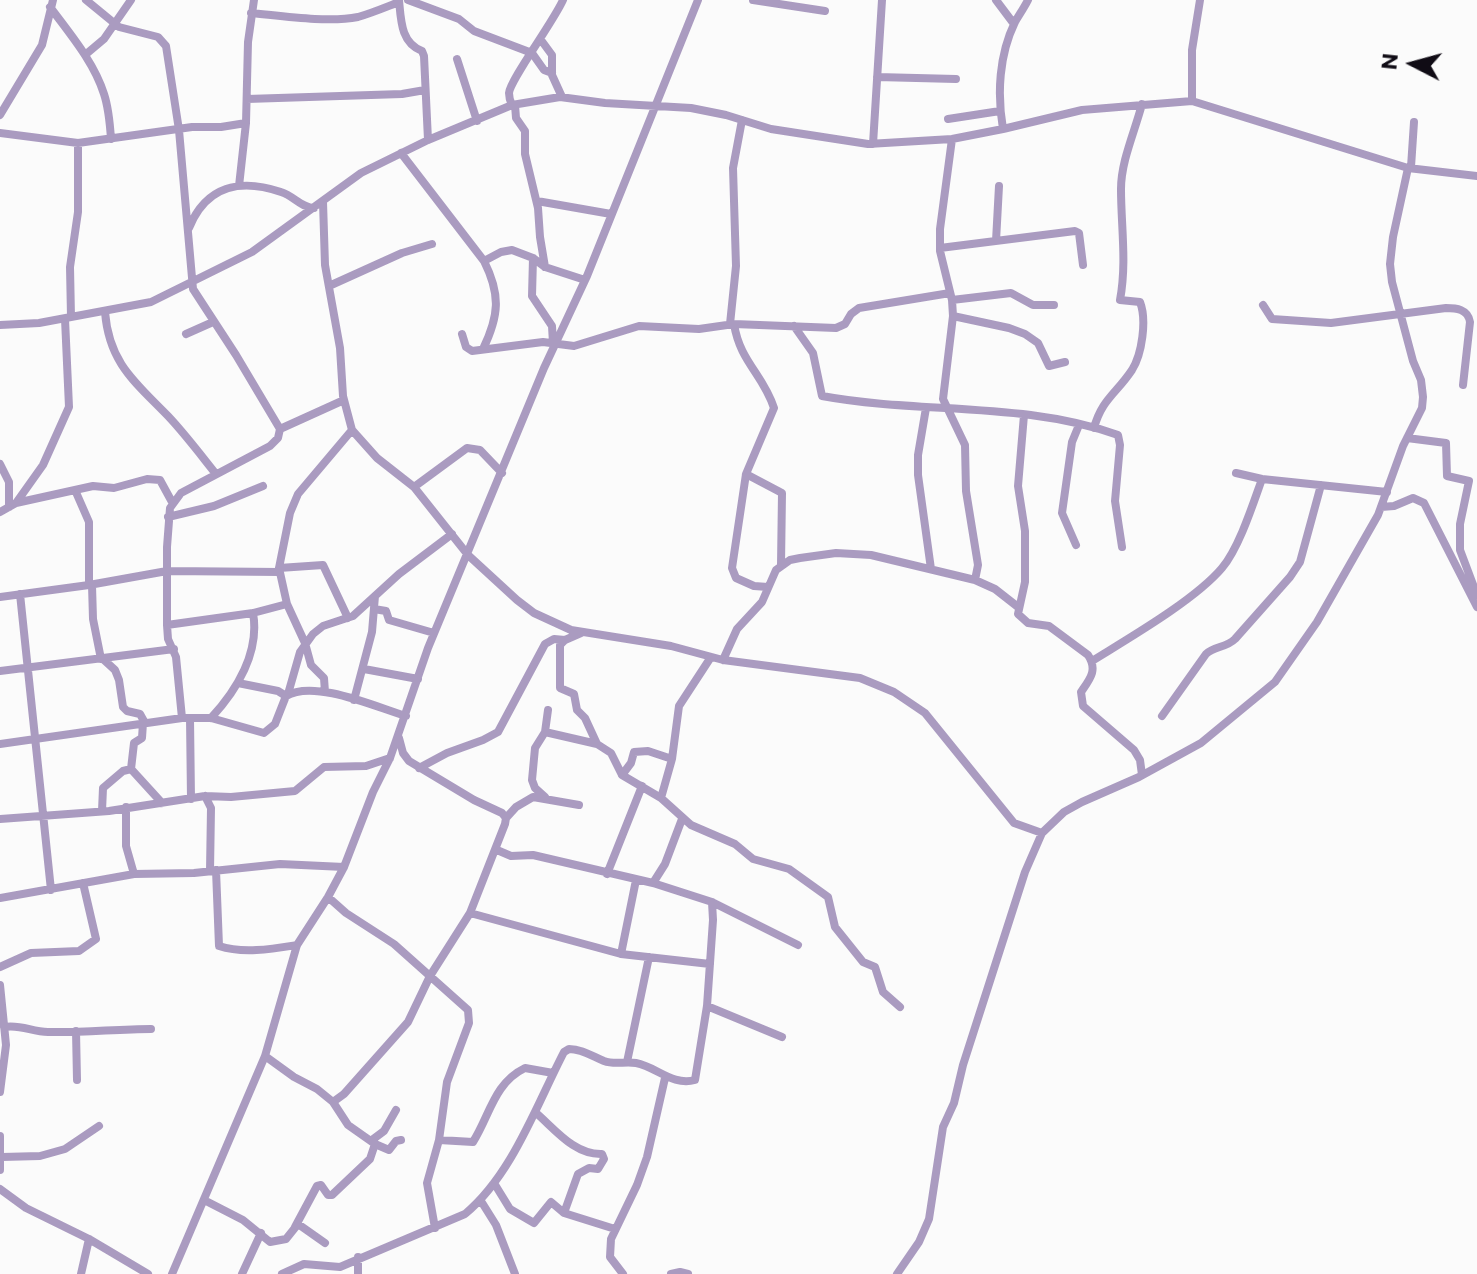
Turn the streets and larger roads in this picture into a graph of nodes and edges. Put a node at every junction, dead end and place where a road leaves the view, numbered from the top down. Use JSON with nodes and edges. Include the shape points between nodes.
{"nodes":[{"id":1,"x":86,"y":0,"type":"edge"},
{"id":2,"x":131,"y":0,"type":"edge"},
{"id":3,"x":254,"y":0,"type":"edge"},
{"id":4,"x":563,"y":0,"type":"edge"},
{"id":5,"x":698,"y":0,"type":"edge"},
{"id":6,"x":753,"y":0,"type":"edge"},
{"id":7,"x":882,"y":0,"type":"edge"},
{"id":8,"x":996,"y":0,"type":"edge"},
{"id":9,"x":1028,"y":0,"type":"edge"},
{"id":10,"x":1200,"y":0,"type":"edge"},
{"id":11,"x":402,"y":1,"type":"edge"},
{"id":12,"x":51,"y":3,"type":"edge"},
{"id":13,"x":802,"y":3,"type":"edge"},
{"id":14,"x":825,"y":11,"type":"dead end"},
{"id":15,"x":251,"y":13,"type":"junction"},
{"id":16,"x":115,"y":23,"type":"junction"},
{"id":17,"x":1014,"y":24,"type":"junction"},
{"id":18,"x":541,"y":40,"type":"junction"},
{"id":19,"x":532,"y":53,"type":"junction"},
{"id":20,"x":85,"y":55,"type":"junction"},
{"id":21,"x":457,"y":59,"type":"dead end"},
{"id":22,"x":552,"y":73,"type":"junction"},
{"id":23,"x":877,"y":77,"type":"junction"},
{"id":24,"x":956,"y":79,"type":"dead end"},
{"id":25,"x":425,"y":90,"type":"junction"},
{"id":26,"x":562,"y":97,"type":"junction"},
{"id":27,"x":247,"y":99,"type":"junction"},
{"id":28,"x":1192,"y":101,"type":"junction"},
{"id":29,"x":1142,"y":104,"type":"junction"},
{"id":30,"x":514,"y":105,"type":"junction"},
{"id":31,"x":655,"y":108,"type":"junction"},
{"id":32,"x":1000,"y":111,"type":"junction"},
{"id":33,"x":0,"y":115,"type":"edge"},
{"id":34,"x":948,"y":119,"type":"dead end"},
{"id":35,"x":742,"y":120,"type":"junction"},
{"id":36,"x":477,"y":121,"type":"junction"},
{"id":37,"x":1414,"y":122,"type":"dead end"},
{"id":38,"x":246,"y":123,"type":"junction"},
{"id":39,"x":1003,"y":129,"type":"junction"},
{"id":40,"x":179,"y":130,"type":"junction"},
{"id":41,"x":0,"y":133,"type":"edge"},
{"id":42,"x":111,"y":139,"type":"junction"},
{"id":43,"x":952,"y":139,"type":"junction"},
{"id":44,"x":428,"y":140,"type":"junction"},
{"id":45,"x":78,"y":143,"type":"junction"},
{"id":46,"x":873,"y":144,"type":"junction"},
{"id":47,"x":401,"y":153,"type":"junction"},
{"id":48,"x":1410,"y":168,"type":"junction"},
{"id":49,"x":1477,"y":176,"type":"edge"},
{"id":50,"x":239,"y":186,"type":"junction"},
{"id":51,"x":999,"y":186,"type":"dead end"},
{"id":52,"x":537,"y":201,"type":"junction"},
{"id":53,"x":319,"y":205,"type":"junction"},
{"id":54,"x":611,"y":214,"type":"junction"},
{"id":55,"x":187,"y":234,"type":"junction"},
{"id":56,"x":996,"y":241,"type":"junction"},
{"id":57,"x":432,"y":244,"type":"dead end"},
{"id":58,"x":940,"y":248,"type":"junction"},
{"id":59,"x":533,"y":258,"type":"junction"},
{"id":60,"x":484,"y":261,"type":"junction"},
{"id":61,"x":1083,"y":265,"type":"dead end"},
{"id":62,"x":545,"y":267,"type":"junction"},
{"id":63,"x":585,"y":280,"type":"junction"},
{"id":64,"x":193,"y":281,"type":"junction"},
{"id":65,"x":329,"y":286,"type":"junction"},
{"id":66,"x":951,"y":296,"type":"junction"},
{"id":67,"x":1054,"y":305,"type":"dead end"},
{"id":68,"x":1263,"y":305,"type":"dead end"},
{"id":69,"x":105,"y":312,"type":"junction"},
{"id":70,"x":1400,"y":314,"type":"junction"},
{"id":71,"x":953,"y":316,"type":"junction"},
{"id":72,"x":68,"y":318,"type":"junction"},
{"id":73,"x":213,"y":322,"type":"junction"},
{"id":74,"x":732,"y":324,"type":"junction"},
{"id":75,"x":0,"y":325,"type":"edge"},
{"id":76,"x":794,"y":326,"type":"junction"},
{"id":77,"x":186,"y":334,"type":"dead end"},
{"id":78,"x":462,"y":334,"type":"dead end"},
{"id":79,"x":555,"y":344,"type":"junction"},
{"id":80,"x":483,"y":349,"type":"junction"},
{"id":81,"x":1065,"y":362,"type":"dead end"},
{"id":82,"x":1463,"y":385,"type":"dead end"},
{"id":83,"x":344,"y":400,"type":"junction"},
{"id":84,"x":926,"y":408,"type":"junction"},
{"id":85,"x":948,"y":409,"type":"junction"},
{"id":86,"x":1024,"y":415,"type":"junction"},
{"id":87,"x":1079,"y":425,"type":"junction"},
{"id":88,"x":1094,"y":428,"type":"junction"},
{"id":89,"x":280,"y":429,"type":"junction"},
{"id":90,"x":352,"y":430,"type":"junction"},
{"id":91,"x":1407,"y":438,"type":"junction"},
{"id":92,"x":0,"y":464,"type":"edge"},
{"id":93,"x":502,"y":473,"type":"junction"},
{"id":94,"x":1236,"y":473,"type":"dead end"},
{"id":95,"x":216,"y":474,"type":"junction"},
{"id":96,"x":746,"y":474,"type":"junction"},
{"id":97,"x":1262,"y":479,"type":"junction"},
{"id":98,"x":1321,"y":485,"type":"junction"},
{"id":99,"x":263,"y":486,"type":"dead end"},
{"id":100,"x":414,"y":487,"type":"junction"},
{"id":101,"x":75,"y":490,"type":"junction"},
{"id":102,"x":1387,"y":492,"type":"junction"},
{"id":103,"x":172,"y":502,"type":"junction"},
{"id":104,"x":8,"y":507,"type":"edge"},
{"id":105,"x":1381,"y":507,"type":"junction"},
{"id":106,"x":168,"y":517,"type":"junction"},
{"id":107,"x":452,"y":534,"type":"junction"},
{"id":108,"x":1076,"y":545,"type":"dead end"},
{"id":109,"x":1122,"y":547,"type":"dead end"},
{"id":110,"x":468,"y":555,"type":"junction"},
{"id":111,"x":781,"y":565,"type":"junction"},
{"id":112,"x":931,"y":569,"type":"junction"},
{"id":113,"x":280,"y":570,"type":"junction"},
{"id":114,"x":167,"y":571,"type":"junction"},
{"id":115,"x":975,"y":580,"type":"junction"},
{"id":116,"x":91,"y":585,"type":"junction"},
{"id":117,"x":768,"y":587,"type":"junction"},
{"id":118,"x":20,"y":594,"type":"junction"},
{"id":119,"x":1477,"y":595,"type":"edge"},
{"id":120,"x":375,"y":596,"type":"junction"},
{"id":121,"x":0,"y":597,"type":"edge"},
{"id":122,"x":287,"y":604,"type":"junction"},
{"id":123,"x":1018,"y":607,"type":"junction"},
{"id":124,"x":1477,"y":607,"type":"edge"},
{"id":125,"x":374,"y":609,"type":"junction"},
{"id":126,"x":253,"y":613,"type":"junction"},
{"id":127,"x":348,"y":618,"type":"junction"},
{"id":128,"x":167,"y":625,"type":"junction"},
{"id":129,"x":582,"y":632,"type":"junction"},
{"id":130,"x":434,"y":633,"type":"junction"},
{"id":131,"x":565,"y":640,"type":"junction"},
{"id":132,"x":305,"y":643,"type":"junction"},
{"id":133,"x":174,"y":649,"type":"junction"},
{"id":134,"x":711,"y":657,"type":"junction"},
{"id":135,"x":102,"y":659,"type":"junction"},
{"id":136,"x":723,"y":660,"type":"junction"},
{"id":137,"x":1092,"y":661,"type":"junction"},
{"id":138,"x":27,"y":668,"type":"junction"},
{"id":139,"x":364,"y":669,"type":"junction"},
{"id":140,"x":0,"y":671,"type":"edge"},
{"id":141,"x":418,"y":679,"type":"junction"},
{"id":142,"x":238,"y":683,"type":"junction"},
{"id":143,"x":325,"y":692,"type":"junction"},
{"id":144,"x":287,"y":695,"type":"junction"},
{"id":145,"x":354,"y":700,"type":"junction"},
{"id":146,"x":548,"y":710,"type":"dead end"},
{"id":147,"x":406,"y":716,"type":"junction"},
{"id":148,"x":1162,"y":716,"type":"dead end"},
{"id":149,"x":186,"y":718,"type":"junction"},
{"id":150,"x":211,"y":718,"type":"junction"},
{"id":151,"x":144,"y":723,"type":"junction"},
{"id":152,"x":545,"y":732,"type":"junction"},
{"id":153,"x":399,"y":737,"type":"junction"},
{"id":154,"x":35,"y":740,"type":"junction"},
{"id":155,"x":0,"y":744,"type":"edge"},
{"id":156,"x":597,"y":744,"type":"junction"},
{"id":157,"x":390,"y":758,"type":"junction"},
{"id":158,"x":672,"y":759,"type":"junction"},
{"id":159,"x":419,"y":768,"type":"junction"},
{"id":160,"x":131,"y":769,"type":"junction"},
{"id":161,"x":622,"y":775,"type":"junction"},
{"id":162,"x":1142,"y":775,"type":"junction"},
{"id":163,"x":642,"y":786,"type":"junction"},
{"id":164,"x":205,"y":796,"type":"junction"},
{"id":165,"x":545,"y":797,"type":"junction"},
{"id":166,"x":661,"y":798,"type":"junction"},
{"id":167,"x":191,"y":799,"type":"junction"},
{"id":168,"x":162,"y":803,"type":"junction"},
{"id":169,"x":579,"y":805,"type":"dead end"},
{"id":170,"x":126,"y":807,"type":"junction"},
{"id":171,"x":102,"y":811,"type":"junction"},
{"id":172,"x":41,"y":814,"type":"junction"},
{"id":173,"x":506,"y":818,"type":"junction"},
{"id":174,"x":0,"y":819,"type":"edge"},
{"id":175,"x":682,"y":819,"type":"junction"},
{"id":176,"x":1042,"y":833,"type":"junction"},
{"id":177,"x":497,"y":850,"type":"junction"},
{"id":178,"x":344,"y":867,"type":"junction"},
{"id":179,"x":213,"y":870,"type":"junction"},
{"id":180,"x":134,"y":874,"type":"junction"},
{"id":181,"x":607,"y":874,"type":"junction"},
{"id":182,"x":636,"y":880,"type":"junction"},
{"id":183,"x":83,"y":883,"type":"junction"},
{"id":184,"x":653,"y":883,"type":"junction"},
{"id":185,"x":51,"y":890,"type":"junction"},
{"id":186,"x":328,"y":897,"type":"junction"},
{"id":187,"x":0,"y":898,"type":"edge"},
{"id":188,"x":712,"y":902,"type":"junction"},
{"id":189,"x":470,"y":913,"type":"junction"},
{"id":190,"x":297,"y":945,"type":"junction"},
{"id":191,"x":798,"y":945,"type":"dead end"},
{"id":192,"x":621,"y":954,"type":"junction"},
{"id":193,"x":649,"y":957,"type":"junction"},
{"id":194,"x":710,"y":964,"type":"junction"},
{"id":195,"x":2,"y":966,"type":"edge"},
{"id":196,"x":430,"y":976,"type":"junction"},
{"id":197,"x":0,"y":983,"type":"edge"},
{"id":198,"x":707,"y":1006,"type":"junction"},
{"id":199,"x":900,"y":1007,"type":"dead end"},
{"id":200,"x":2,"y":1016,"type":"edge"},
{"id":201,"x":4,"y":1027,"type":"junction"},
{"id":202,"x":151,"y":1029,"type":"dead end"},
{"id":203,"x":76,"y":1031,"type":"junction"},
{"id":204,"x":782,"y":1037,"type":"dead end"},
{"id":205,"x":265,"y":1056,"type":"junction"},
{"id":206,"x":627,"y":1062,"type":"junction"},
{"id":207,"x":553,"y":1073,"type":"junction"},
{"id":208,"x":665,"y":1078,"type":"junction"},
{"id":209,"x":77,"y":1080,"type":"dead end"},
{"id":210,"x":0,"y":1092,"type":"edge"},
{"id":211,"x":333,"y":1102,"type":"junction"},
{"id":212,"x":396,"y":1110,"type":"dead end"},
{"id":213,"x":535,"y":1112,"type":"junction"},
{"id":214,"x":99,"y":1126,"type":"dead end"},
{"id":215,"x":0,"y":1136,"type":"edge"},
{"id":216,"x":401,"y":1140,"type":"dead end"},
{"id":217,"x":439,"y":1140,"type":"junction"},
{"id":218,"x":374,"y":1142,"type":"junction"},
{"id":219,"x":2,"y":1157,"type":"edge"},
{"id":220,"x":0,"y":1170,"type":"edge"},
{"id":221,"x":494,"y":1183,"type":"junction"},
{"id":222,"x":0,"y":1189,"type":"edge"},
{"id":223,"x":204,"y":1200,"type":"junction"},
{"id":224,"x":481,"y":1201,"type":"junction"},
{"id":225,"x":564,"y":1213,"type":"junction"},
{"id":226,"x":295,"y":1227,"type":"junction"},
{"id":227,"x":435,"y":1228,"type":"junction"},
{"id":228,"x":615,"y":1229,"type":"junction"},
{"id":229,"x":261,"y":1233,"type":"junction"},
{"id":230,"x":89,"y":1239,"type":"junction"},
{"id":231,"x":325,"y":1243,"type":"dead end"},
{"id":232,"x":358,"y":1257,"type":"junction"},
{"id":233,"x":81,"y":1274,"type":"edge"},
{"id":234,"x":148,"y":1274,"type":"edge"},
{"id":235,"x":172,"y":1274,"type":"edge"},
{"id":236,"x":242,"y":1274,"type":"edge"},
{"id":237,"x":282,"y":1274,"type":"edge"},
{"id":238,"x":358,"y":1274,"type":"edge"},
{"id":239,"x":515,"y":1274,"type":"edge"},
{"id":240,"x":623,"y":1274,"type":"edge"},
{"id":241,"x":671,"y":1274,"type":"edge"},
{"id":242,"x":688,"y":1274,"type":"edge"},
{"id":243,"x":897,"y":1274,"type":"edge"}],
"edges":[{"from":1,"to":16,"type":"street"},
{"from":2,"to":16,"type":"street"},
{"from":3,"to":15,"type":"street"},
{"from":4,"to":18,"type":"street"},
{"from":5,"to":31,"type":"street"},
{"from":6,"to":13,"type":"street"},
{"from":7,"to":23,"type":"street"},
{"from":8,"to":17,"type":"street"},
{"from":9,"to":17,"type":"street"},
{"from":10,"to":28,"type":"street","via":[[1192,50]]},
{"from":11,"to":15,"type":"street","via":[[344,18]]},
{"from":11,"to":19,"type":"street","via":[[459,19],[474,31]]},
{"from":11,"to":25,"type":"street","via":[[406,39],[422,51]]},
{"from":12,"to":20,"type":"street"},
{"from":12,"to":33,"type":"street","via":[[42,45]]},
{"from":13,"to":14,"type":"street"},
{"from":15,"to":27,"type":"street"},
{"from":16,"to":20,"type":"street"},
{"from":16,"to":40,"type":"street","via":[[163,40]]},
{"from":17,"to":32,"type":"street","via":[[1003,59]]},
{"from":18,"to":19,"type":"street"},
{"from":18,"to":22,"type":"street","via":[[552,55]]},
{"from":19,"to":22,"type":"street"},
{"from":19,"to":30,"type":"street","via":[[509,90]]},
{"from":20,"to":42,"type":"street","via":[[104,91]]},
{"from":21,"to":36,"type":"street"},
{"from":22,"to":26,"type":"street"},
{"from":23,"to":24,"type":"street"},
{"from":23,"to":46,"type":"street"},
{"from":25,"to":27,"type":"street"},
{"from":25,"to":44,"type":"street"},
{"from":26,"to":30,"type":"street"},
{"from":26,"to":31,"type":"street"},
{"from":27,"to":38,"type":"street"},
{"from":28,"to":29,"type":"street"},
{"from":28,"to":48,"type":"street"},
{"from":29,"to":39,"type":"street","via":[[1082,110]]},
{"from":29,"to":88,"type":"street","via":[[1121,186],[1120,300],[1140,302],[1143,325],[1133,368],[1100,407]]},
{"from":30,"to":36,"type":"street"},
{"from":30,"to":52,"type":"street","via":[[525,131]]},
{"from":31,"to":35,"type":"street","via":[[691,108]]},
{"from":31,"to":54,"type":"street"},
{"from":32,"to":34,"type":"street"},
{"from":32,"to":39,"type":"street"},
{"from":35,"to":46,"type":"street"},
{"from":35,"to":74,"type":"street","via":[[733,168]]},
{"from":36,"to":44,"type":"street"},
{"from":37,"to":48,"type":"street"},
{"from":38,"to":40,"type":"street"},
{"from":38,"to":50,"type":"street"},
{"from":39,"to":43,"type":"street"},
{"from":40,"to":42,"type":"street"},
{"from":40,"to":55,"type":"street"},
{"from":41,"to":45,"type":"street"},
{"from":42,"to":45,"type":"street"},
{"from":43,"to":46,"type":"street"},
{"from":43,"to":58,"type":"street"},
{"from":44,"to":47,"type":"street"},
{"from":45,"to":72,"type":"street"},
{"from":47,"to":53,"type":"street","via":[[361,173]]},
{"from":47,"to":60,"type":"street"},
{"from":48,"to":49,"type":"street"},
{"from":48,"to":70,"type":"street","via":[[1390,264]]},
{"from":50,"to":53,"type":"street","via":[[285,192],[303,206]]},
{"from":50,"to":55,"type":"street","via":[[212,194]]},
{"from":51,"to":56,"type":"street"},
{"from":52,"to":54,"type":"street"},
{"from":52,"to":62,"type":"street"},
{"from":53,"to":64,"type":"street","via":[[252,252]]},
{"from":53,"to":65,"type":"street"},
{"from":54,"to":63,"type":"street"},
{"from":55,"to":64,"type":"street"},
{"from":56,"to":58,"type":"street"},
{"from":56,"to":61,"type":"street","via":[[1077,232]]},
{"from":57,"to":65,"type":"street"},
{"from":58,"to":66,"type":"street"},
{"from":59,"to":60,"type":"street","via":[[508,250]]},
{"from":59,"to":62,"type":"street"},
{"from":59,"to":79,"type":"street","via":[[532,296],[552,326]]},
{"from":60,"to":80,"type":"street","via":[[497,313]]},
{"from":62,"to":63,"type":"street"},
{"from":63,"to":79,"type":"street"},
{"from":64,"to":69,"type":"street","via":[[151,302]]},
{"from":64,"to":73,"type":"street"},
{"from":65,"to":83,"type":"street"},
{"from":66,"to":67,"type":"street","via":[[1011,293],[1033,305]]},
{"from":66,"to":71,"type":"street"},
{"from":66,"to":76,"type":"street","via":[[859,308],[836,328]]},
{"from":68,"to":70,"type":"street","via":[[1272,319],[1323,324]]},
{"from":69,"to":72,"type":"street"},
{"from":69,"to":95,"type":"street","via":[[109,339],[125,373]]},
{"from":70,"to":82,"type":"street","via":[[1453,308],[1467,314]]},
{"from":70,"to":91,"type":"street","via":[[1423,397]]},
{"from":71,"to":81,"type":"street","via":[[1009,328],[1038,343],[1049,366]]},
{"from":71,"to":85,"type":"street","via":[[943,395]]},
{"from":72,"to":75,"type":"street"},
{"from":72,"to":104,"type":"street","via":[[69,407],[43,465]]},
{"from":73,"to":77,"type":"street"},
{"from":73,"to":89,"type":"street"},
{"from":74,"to":76,"type":"street"},
{"from":74,"to":79,"type":"street","via":[[699,329],[639,326],[594,342]]},
{"from":74,"to":96,"type":"street","via":[[741,353],[762,380],[774,408]]},
{"from":76,"to":84,"type":"street","via":[[813,353],[822,396]]},
{"from":78,"to":80,"type":"street","via":[[470,350]]},
{"from":79,"to":80,"type":"street"},
{"from":79,"to":93,"type":"street"},
{"from":83,"to":89,"type":"street"},
{"from":83,"to":90,"type":"street"},
{"from":84,"to":85,"type":"street"},
{"from":84,"to":112,"type":"street","via":[[918,475]]},
{"from":85,"to":86,"type":"street"},
{"from":85,"to":115,"type":"street","via":[[965,445],[978,565]]},
{"from":86,"to":87,"type":"street"},
{"from":86,"to":123,"type":"street","via":[[1018,486],[1025,582]]},
{"from":87,"to":88,"type":"street"},
{"from":87,"to":108,"type":"street","via":[[1062,513]]},
{"from":88,"to":109,"type":"street","via":[[1120,437],[1115,501]]},
{"from":89,"to":95,"type":"street","via":[[270,446]]},
{"from":90,"to":100,"type":"street"},
{"from":90,"to":113,"type":"street","via":[[298,494]]},
{"from":91,"to":102,"type":"street"},
{"from":91,"to":119,"type":"street","via":[[1446,443],[1447,476],[1469,481],[1460,550]]},
{"from":92,"to":104,"type":"street","via":[[9,482]]},
{"from":93,"to":100,"type":"street","via":[[472,447]]},
{"from":93,"to":110,"type":"street"},
{"from":94,"to":97,"type":"street"},
{"from":95,"to":103,"type":"street"},
{"from":96,"to":111,"type":"street","via":[[782,493]]},
{"from":96,"to":117,"type":"street","via":[[732,568],[736,578]]},
{"from":97,"to":98,"type":"street"},
{"from":97,"to":137,"type":"street","via":[[1221,569]]},
{"from":98,"to":102,"type":"street"},
{"from":98,"to":148,"type":"street","via":[[1300,562],[1290,577],[1229,645],[1206,654]]},
{"from":99,"to":106,"type":"street","via":[[222,504]]},
{"from":100,"to":107,"type":"street"},
{"from":101,"to":103,"type":"street","via":[[156,479]]},
{"from":101,"to":104,"type":"street"},
{"from":101,"to":116,"type":"street","via":[[89,522]]},
{"from":102,"to":105,"type":"street"},
{"from":103,"to":106,"type":"street"},
{"from":105,"to":124,"type":"street","via":[[1413,498],[1424,503]]},
{"from":105,"to":162,"type":"street","via":[[1282,674],[1201,743]]},
{"from":106,"to":114,"type":"street"},
{"from":107,"to":110,"type":"street"},
{"from":107,"to":120,"type":"street"},
{"from":110,"to":129,"type":"street","via":[[534,613]]},
{"from":110,"to":130,"type":"street"},
{"from":111,"to":112,"type":"street","via":[[847,553]]},
{"from":111,"to":117,"type":"street"},
{"from":112,"to":115,"type":"street"},
{"from":113,"to":114,"type":"street"},
{"from":113,"to":122,"type":"street"},
{"from":113,"to":127,"type":"street","via":[[323,565]]},
{"from":114,"to":116,"type":"street"},
{"from":114,"to":128,"type":"street"},
{"from":115,"to":123,"type":"street"},
{"from":116,"to":118,"type":"street"},
{"from":116,"to":135,"type":"street"},
{"from":117,"to":136,"type":"street","via":[[762,602],[737,629]]},
{"from":118,"to":121,"type":"street"},
{"from":118,"to":138,"type":"street"},
{"from":120,"to":125,"type":"street"},
{"from":120,"to":127,"type":"street"},
{"from":122,"to":126,"type":"street"},
{"from":122,"to":132,"type":"street"},
{"from":123,"to":137,"type":"street","via":[[1020,618],[1049,626]]},
{"from":125,"to":130,"type":"street","via":[[386,611],[389,620]]},
{"from":125,"to":139,"type":"street"},
{"from":126,"to":128,"type":"street"},
{"from":126,"to":142,"type":"street","via":[[254,641]]},
{"from":127,"to":132,"type":"street","via":[[323,626]]},
{"from":128,"to":133,"type":"street"},
{"from":129,"to":131,"type":"street"},
{"from":129,"to":134,"type":"street"},
{"from":130,"to":141,"type":"street"},
{"from":131,"to":156,"type":"street","via":[[559,650],[560,688],[574,694]]},
{"from":131,"to":159,"type":"street","via":[[545,644],[498,732]]},
{"from":132,"to":143,"type":"street","via":[[313,668],[324,678]]},
{"from":132,"to":144,"type":"street"},
{"from":133,"to":135,"type":"street"},
{"from":133,"to":149,"type":"street"},
{"from":134,"to":136,"type":"street"},
{"from":134,"to":158,"type":"street","via":[[679,706]]},
{"from":135,"to":138,"type":"street"},
{"from":135,"to":151,"type":"street","via":[[115,670],[123,707],[140,714]]},
{"from":136,"to":176,"type":"street","via":[[860,678],[894,692],[925,713],[1014,823]]},
{"from":137,"to":162,"type":"street","via":[[1083,706],[1134,750]]},
{"from":138,"to":140,"type":"street"},
{"from":138,"to":154,"type":"street"},
{"from":139,"to":141,"type":"street"},
{"from":139,"to":145,"type":"street"},
{"from":141,"to":147,"type":"street"},
{"from":142,"to":144,"type":"street"},
{"from":142,"to":150,"type":"street"},
{"from":143,"to":144,"type":"street"},
{"from":143,"to":145,"type":"street"},
{"from":144,"to":150,"type":"street","via":[[275,724],[264,733]]},
{"from":145,"to":147,"type":"street"},
{"from":146,"to":152,"type":"street"},
{"from":147,"to":153,"type":"street"},
{"from":149,"to":150,"type":"street"},
{"from":149,"to":151,"type":"street"},
{"from":149,"to":167,"type":"street"},
{"from":151,"to":154,"type":"street"},
{"from":151,"to":160,"type":"street","via":[[143,736],[134,743]]},
{"from":152,"to":156,"type":"street"},
{"from":152,"to":165,"type":"street","via":[[535,748],[532,780]]},
{"from":153,"to":157,"type":"street"},
{"from":153,"to":159,"type":"street","via":[[405,756]]},
{"from":154,"to":155,"type":"street"},
{"from":154,"to":172,"type":"street"},
{"from":156,"to":161,"type":"street","via":[[611,753]]},
{"from":157,"to":164,"type":"street","via":[[366,766],[324,767],[295,791]]},
{"from":157,"to":178,"type":"street"},
{"from":158,"to":161,"type":"street","via":[[634,752]]},
{"from":158,"to":166,"type":"street"},
{"from":159,"to":173,"type":"street"},
{"from":160,"to":168,"type":"street"},
{"from":160,"to":171,"type":"street","via":[[103,788]]},
{"from":161,"to":163,"type":"street"},
{"from":162,"to":176,"type":"street","via":[[1064,812]]},
{"from":163,"to":166,"type":"street"},
{"from":163,"to":181,"type":"street"},
{"from":164,"to":167,"type":"street"},
{"from":164,"to":179,"type":"street","via":[[211,808]]},
{"from":165,"to":169,"type":"street"},
{"from":165,"to":173,"type":"street","via":[[533,797]]},
{"from":166,"to":175,"type":"street"},
{"from":167,"to":168,"type":"street"},
{"from":168,"to":170,"type":"street"},
{"from":170,"to":171,"type":"street"},
{"from":170,"to":180,"type":"street","via":[[126,846]]},
{"from":171,"to":172,"type":"street"},
{"from":172,"to":174,"type":"street"},
{"from":172,"to":185,"type":"street"},
{"from":173,"to":177,"type":"street"},
{"from":175,"to":184,"type":"street"},
{"from":175,"to":199,"type":"street","via":[[735,844],[753,859],[789,869],[828,897],[835,927],[863,962],[875,967],[883,992]]},
{"from":176,"to":243,"type":"street","via":[[943,1127],[929,1219]]},
{"from":177,"to":181,"type":"street"},
{"from":177,"to":189,"type":"street"},
{"from":178,"to":179,"type":"street","via":[[280,864]]},
{"from":178,"to":186,"type":"street"},
{"from":179,"to":180,"type":"street"},
{"from":179,"to":190,"type":"street","via":[[219,946]]},
{"from":180,"to":183,"type":"street"},
{"from":181,"to":182,"type":"street"},
{"from":182,"to":184,"type":"street"},
{"from":182,"to":192,"type":"street"},
{"from":183,"to":185,"type":"street"},
{"from":183,"to":195,"type":"street","via":[[96,939],[79,951],[34,953]]},
{"from":184,"to":188,"type":"street"},
{"from":185,"to":187,"type":"street"},
{"from":186,"to":190,"type":"street"},
{"from":186,"to":196,"type":"street"},
{"from":188,"to":191,"type":"street"},
{"from":188,"to":194,"type":"street"},
{"from":189,"to":192,"type":"street"},
{"from":189,"to":196,"type":"street"},
{"from":190,"to":205,"type":"street"},
{"from":192,"to":193,"type":"street"},
{"from":193,"to":194,"type":"street"},
{"from":193,"to":206,"type":"street"},
{"from":194,"to":198,"type":"street"},
{"from":195,"to":197,"type":"street"},
{"from":196,"to":211,"type":"street","via":[[403,1029]]},
{"from":196,"to":217,"type":"street","via":[[470,1015],[447,1082]]},
{"from":197,"to":200,"type":"street"},
{"from":198,"to":204,"type":"street"},
{"from":198,"to":208,"type":"street","via":[[695,1080]]},
{"from":200,"to":201,"type":"street"},
{"from":201,"to":203,"type":"street"},
{"from":201,"to":210,"type":"street"},
{"from":202,"to":203,"type":"street"},
{"from":203,"to":209,"type":"street"},
{"from":205,"to":211,"type":"street"},
{"from":205,"to":223,"type":"street"},
{"from":206,"to":207,"type":"street","via":[[613,1064],[569,1049]]},
{"from":206,"to":208,"type":"street","via":[[659,1071]]},
{"from":207,"to":213,"type":"street"},
{"from":207,"to":217,"type":"street","via":[[525,1068],[509,1077],[473,1142]]},
{"from":208,"to":228,"type":"street","via":[[647,1157]]},
{"from":211,"to":218,"type":"street","via":[[348,1125]]},
{"from":212,"to":218,"type":"street"},
{"from":213,"to":221,"type":"street"},
{"from":213,"to":225,"type":"street","via":[[576,1149],[602,1154],[604,1159],[598,1169],[578,1174]]},
{"from":214,"to":219,"type":"street","via":[[65,1149]]},
{"from":215,"to":219,"type":"street"},
{"from":216,"to":218,"type":"street","via":[[389,1150]]},
{"from":217,"to":227,"type":"street","via":[[427,1183]]},
{"from":218,"to":226,"type":"street","via":[[370,1159],[332,1195],[317,1186]]},
{"from":219,"to":220,"type":"street"},
{"from":221,"to":224,"type":"street"},
{"from":221,"to":225,"type":"street","via":[[510,1209],[534,1223],[550,1202]]},
{"from":222,"to":230,"type":"street"},
{"from":223,"to":229,"type":"street"},
{"from":223,"to":235,"type":"street"},
{"from":224,"to":227,"type":"street"},
{"from":224,"to":239,"type":"street"},
{"from":225,"to":228,"type":"street"},
{"from":226,"to":229,"type":"street","via":[[282,1240],[270,1242]]},
{"from":226,"to":231,"type":"street","via":[[302,1225]]},
{"from":227,"to":232,"type":"street"},
{"from":228,"to":240,"type":"street","via":[[610,1257]]},
{"from":229,"to":236,"type":"street"},
{"from":230,"to":233,"type":"street"},
{"from":230,"to":234,"type":"street"},
{"from":232,"to":237,"type":"street","via":[[340,1267],[304,1264]]},
{"from":232,"to":238,"type":"street"},
{"from":241,"to":242,"type":"street"}]}
